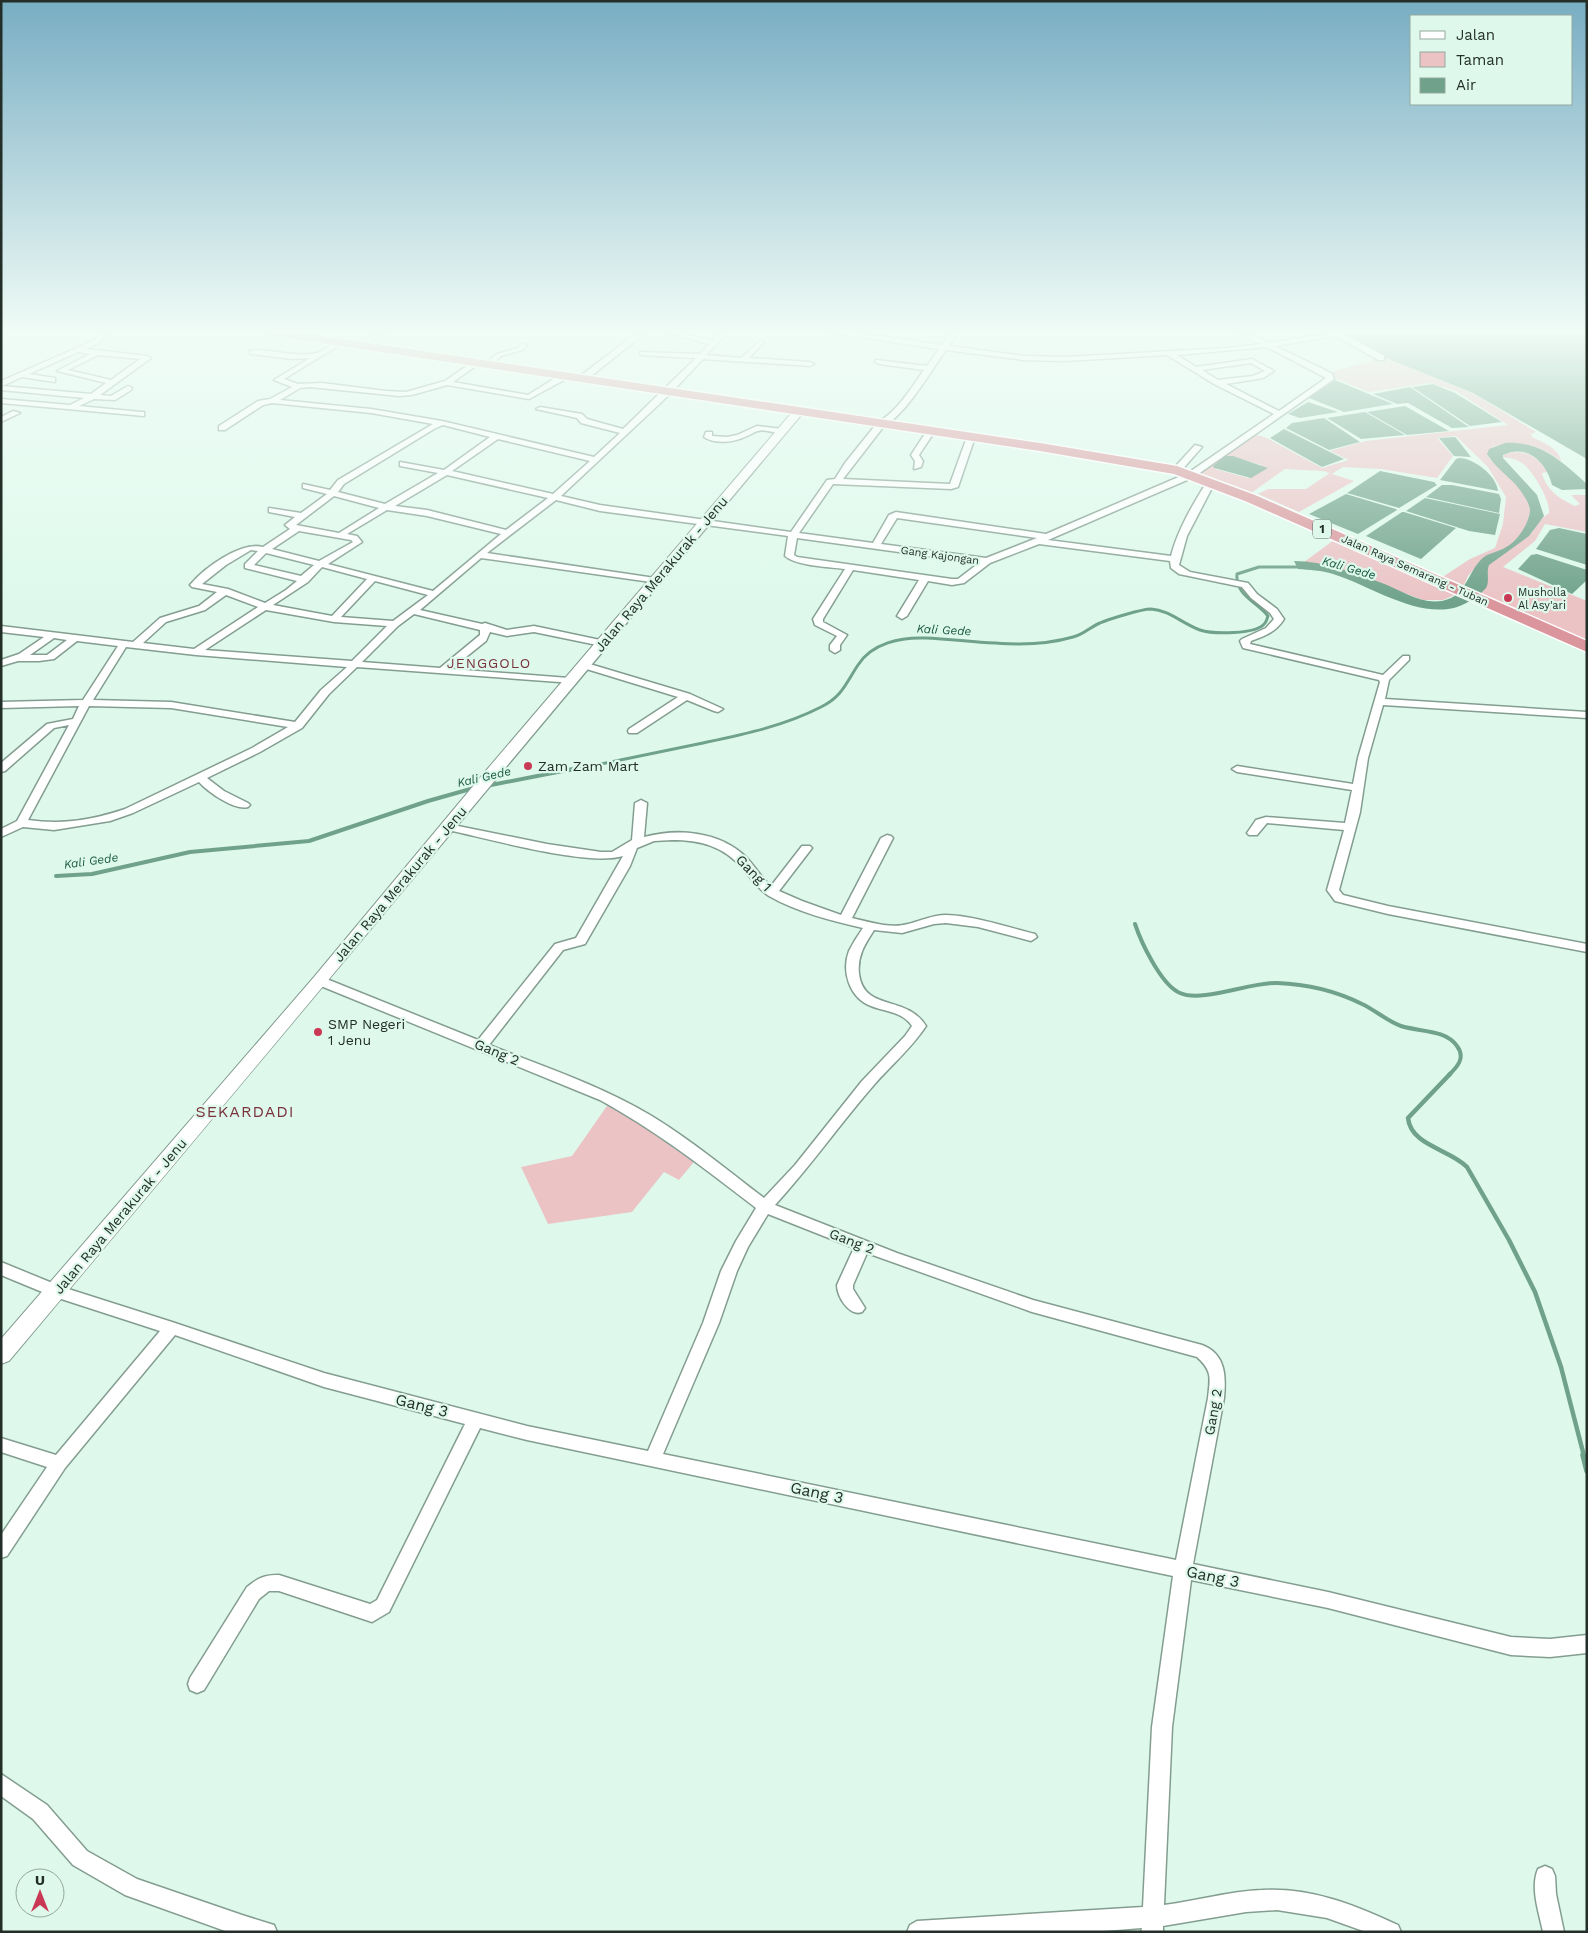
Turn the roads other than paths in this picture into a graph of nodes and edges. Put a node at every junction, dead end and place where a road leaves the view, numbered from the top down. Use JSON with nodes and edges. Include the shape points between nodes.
{"nodes":[{"id":1,"x":231,"y":422,"type":"edge"},
{"id":2,"x":437,"y":422,"type":"edge"},
{"id":3,"x":588,"y":422,"type":"edge"},
{"id":4,"x":635,"y":422,"type":"edge"},
{"id":5,"x":789,"y":422,"type":"edge"},
{"id":6,"x":869,"y":422,"type":"edge"},
{"id":7,"x":884,"y":422,"type":"edge"},
{"id":8,"x":1266,"y":422,"type":"edge"},
{"id":9,"x":442,"y":423,"type":"junction"},
{"id":10,"x":881,"y":424,"type":"junction"},
{"id":11,"x":222,"y":428,"type":"dead end"},
{"id":12,"x":782,"y":431,"type":"junction"},
{"id":13,"x":931,"y":431,"type":"junction"},
{"id":14,"x":624,"y":432,"type":"junction"},
{"id":15,"x":709,"y":434,"type":"dead end"},
{"id":16,"x":495,"y":437,"type":"junction"},
{"id":17,"x":971,"y":437,"type":"junction"},
{"id":18,"x":1198,"y":447,"type":"dead end"},
{"id":19,"x":596,"y":460,"type":"junction"},
{"id":20,"x":403,"y":464,"type":"dead end"},
{"id":21,"x":917,"y":467,"type":"dead end"},
{"id":22,"x":448,"y":472,"type":"junction"},
{"id":23,"x":1184,"y":473,"type":"junction"},
{"id":24,"x":838,"y":480,"type":"junction"},
{"id":25,"x":1211,"y":482,"type":"junction"},
{"id":26,"x":306,"y":486,"type":"dead end"},
{"id":27,"x":333,"y":493,"type":"junction"},
{"id":28,"x":555,"y":497,"type":"junction"},
{"id":29,"x":386,"y":507,"type":"junction"},
{"id":30,"x":272,"y":510,"type":"dead end"},
{"id":31,"x":303,"y":516,"type":"junction"},
{"id":32,"x":703,"y":524,"type":"junction"},
{"id":33,"x":297,"y":528,"type":"junction"},
{"id":34,"x":507,"y":533,"type":"junction"},
{"id":35,"x":793,"y":535,"type":"junction"},
{"id":36,"x":340,"y":536,"type":"junction"},
{"id":37,"x":1047,"y":537,"type":"junction"},
{"id":38,"x":1038,"y":542,"type":"junction"},
{"id":39,"x":875,"y":546,"type":"junction"},
{"id":40,"x":264,"y":550,"type":"junction"},
{"id":41,"x":479,"y":554,"type":"junction"},
{"id":42,"x":1174,"y":559,"type":"junction"},
{"id":43,"x":987,"y":561,"type":"junction"},
{"id":44,"x":321,"y":564,"type":"junction"},
{"id":45,"x":851,"y":567,"type":"junction"},
{"id":46,"x":373,"y":578,"type":"junction"},
{"id":47,"x":925,"y":578,"type":"junction"},
{"id":48,"x":306,"y":580,"type":"junction"},
{"id":49,"x":654,"y":581,"type":"junction"},
{"id":50,"x":225,"y":591,"type":"junction"},
{"id":51,"x":435,"y":594,"type":"junction"},
{"id":52,"x":267,"y":607,"type":"junction"},
{"id":53,"x":413,"y":610,"type":"junction"},
{"id":54,"x":902,"y":616,"type":"dead end"},
{"id":55,"x":334,"y":619,"type":"junction"},
{"id":56,"x":395,"y":624,"type":"junction"},
{"id":57,"x":485,"y":626,"type":"junction"},
{"id":58,"x":1,"y":629,"type":"edge"},
{"id":59,"x":52,"y":635,"type":"junction"},
{"id":60,"x":75,"y":638,"type":"junction"},
{"id":61,"x":124,"y":643,"type":"junction"},
{"id":62,"x":602,"y":643,"type":"junction"},
{"id":63,"x":136,"y":644,"type":"junction"},
{"id":64,"x":1587,"y":647,"type":"edge"},
{"id":65,"x":836,"y":650,"type":"dead end"},
{"id":66,"x":196,"y":652,"type":"junction"},
{"id":67,"x":19,"y":658,"type":"junction"},
{"id":68,"x":1406,"y":658,"type":"dead end"},
{"id":69,"x":1,"y":663,"type":"edge"},
{"id":70,"x":354,"y":665,"type":"junction"},
{"id":71,"x":583,"y":665,"type":"junction"},
{"id":72,"x":444,"y":670,"type":"junction"},
{"id":73,"x":1385,"y":679,"type":"junction"},
{"id":74,"x":569,"y":681,"type":"junction"},
{"id":75,"x":686,"y":696,"type":"junction"},
{"id":76,"x":1379,"y":702,"type":"junction"},
{"id":77,"x":86,"y":703,"type":"junction"},
{"id":78,"x":1,"y":705,"type":"edge"},
{"id":79,"x":718,"y":709,"type":"dead end"},
{"id":80,"x":1587,"y":715,"type":"edge"},
{"id":81,"x":76,"y":721,"type":"junction"},
{"id":82,"x":298,"y":726,"type":"junction"},
{"id":83,"x":633,"y":731,"type":"dead end"},
{"id":84,"x":1,"y":769,"type":"edge"},
{"id":85,"x":1237,"y":769,"type":"dead end"},
{"id":86,"x":200,"y":777,"type":"junction"},
{"id":87,"x":1357,"y":788,"type":"junction"},
{"id":88,"x":641,"y":803,"type":"dead end"},
{"id":89,"x":244,"y":805,"type":"dead end"},
{"id":90,"x":21,"y":823,"type":"junction"},
{"id":91,"x":448,"y":827,"type":"junction"},
{"id":92,"x":1350,"y":827,"type":"junction"},
{"id":93,"x":1253,"y":833,"type":"dead end"},
{"id":94,"x":1,"y":834,"type":"edge"},
{"id":95,"x":887,"y":838,"type":"dead end"},
{"id":96,"x":632,"y":847,"type":"junction"},
{"id":97,"x":806,"y":848,"type":"dead end"},
{"id":98,"x":772,"y":893,"type":"junction"},
{"id":99,"x":845,"y":919,"type":"junction"},
{"id":100,"x":870,"y":926,"type":"junction"},
{"id":101,"x":1031,"y":937,"type":"dead end"},
{"id":102,"x":1587,"y":948,"type":"edge"},
{"id":103,"x":320,"y":981,"type":"junction"},
{"id":104,"x":481,"y":1045,"type":"junction"},
{"id":105,"x":765,"y":1207,"type":"junction"},
{"id":106,"x":863,"y":1246,"type":"junction"},
{"id":107,"x":1,"y":1268,"type":"edge"},
{"id":108,"x":57,"y":1292,"type":"junction"},
{"id":109,"x":856,"y":1308,"type":"dead end"},
{"id":110,"x":172,"y":1328,"type":"junction"},
{"id":111,"x":1,"y":1355,"type":"edge"},
{"id":112,"x":476,"y":1419,"type":"junction"},
{"id":113,"x":1,"y":1445,"type":"edge"},
{"id":114,"x":653,"y":1458,"type":"junction"},
{"id":115,"x":59,"y":1463,"type":"junction"},
{"id":116,"x":1,"y":1550,"type":"edge"},
{"id":117,"x":1183,"y":1569,"type":"junction"},
{"id":118,"x":1587,"y":1644,"type":"edge"},
{"id":119,"x":197,"y":1684,"type":"dead end"},
{"id":120,"x":1,"y":1784,"type":"edge"},
{"id":121,"x":1545,"y":1876,"type":"dead end"},
{"id":122,"x":1153,"y":1924,"type":"edge"},
{"id":123,"x":267,"y":1932,"type":"edge"},
{"id":124,"x":917,"y":1932,"type":"edge"},
{"id":125,"x":1391,"y":1932,"type":"edge"},
{"id":126,"x":1554,"y":1932,"type":"edge"}],
"edges":[{"from":1,"to":11,"type":"street"},
{"from":2,"to":9,"type":"street"},
{"from":3,"to":14,"type":"street"},
{"from":4,"to":14,"type":"street"},
{"from":5,"to":12,"type":"main road","name":"Jalan Raya Merakurak - Jenu"},
{"from":6,"to":10,"type":"highway","name":"Jalan Raya Semarang - Tuban","number":"1"},
{"from":7,"to":10,"type":"street"},
{"from":8,"to":23,"type":"street"},
{"from":9,"to":16,"type":"street"},
{"from":9,"to":27,"type":"street","via":[[341,482]]},
{"from":10,"to":13,"type":"highway","name":"Jalan Raya Semarang - Tuban","number":"1"},
{"from":10,"to":24,"type":"street"},
{"from":12,"to":15,"type":"street","via":[[757,428],[749,435],[726,440],[708,437]]},
{"from":12,"to":32,"type":"main road","name":"Jalan Raya Merakurak - Jenu"},
{"from":13,"to":17,"type":"highway","name":"Jalan Raya Semarang - Tuban","number":"1"},
{"from":13,"to":21,"type":"street","via":[[915,454],[919,461]]},
{"from":14,"to":19,"type":"street"},
{"from":16,"to":19,"type":"street"},
{"from":16,"to":22,"type":"street"},
{"from":17,"to":23,"type":"highway","name":"Jalan Raya Semarang - Tuban","number":"1","via":[[1156,465]]},
{"from":17,"to":24,"type":"street","via":[[955,485],[951,487]]},
{"from":18,"to":23,"type":"street"},
{"from":19,"to":28,"type":"street"},
{"from":20,"to":22,"type":"street","name":"Gang Kajongan"},
{"from":22,"to":28,"type":"street","name":"Gang Kajongan"},
{"from":22,"to":29,"type":"street"},
{"from":23,"to":25,"type":"highway","name":"Jalan Raya Semarang - Tuban","number":"1"},
{"from":23,"to":37,"type":"street","name":"Gang Kajongan"},
{"from":24,"to":35,"type":"street","via":[[830,482]]},
{"from":25,"to":42,"type":"street"},
{"from":25,"to":64,"type":"highway","name":"Jalan Raya Semarang - Tuban","number":"1"},
{"from":26,"to":27,"type":"street"},
{"from":27,"to":29,"type":"street"},
{"from":27,"to":31,"type":"street"},
{"from":28,"to":32,"type":"street","name":"Gang Kajongan","via":[[600,508]]},
{"from":28,"to":34,"type":"street"},
{"from":29,"to":34,"type":"street","via":[[427,513]]},
{"from":29,"to":36,"type":"street"},
{"from":30,"to":31,"type":"street"},
{"from":31,"to":33,"type":"street","via":[[289,524]]},
{"from":32,"to":35,"type":"street","name":"Gang Kajongan"},
{"from":32,"to":49,"type":"main road","name":"Jalan Raya Merakurak - Jenu"},
{"from":33,"to":36,"type":"street"},
{"from":33,"to":40,"type":"street"},
{"from":34,"to":41,"type":"street"},
{"from":35,"to":39,"type":"street","name":"Gang Kajongan"},
{"from":35,"to":45,"type":"street","via":[[789,556],[792,558]]},
{"from":36,"to":44,"type":"street","via":[[354,538],[358,542]]},
{"from":37,"to":38,"type":"street","name":"Gang Kajongan"},
{"from":37,"to":39,"type":"street","via":[[896,515]]},
{"from":38,"to":42,"type":"street"},
{"from":38,"to":43,"type":"street","name":"Gang Kajongan"},
{"from":39,"to":43,"type":"street","name":"Gang Kajongan"},
{"from":40,"to":44,"type":"street"},
{"from":40,"to":48,"type":"street","via":[[248,567]]},
{"from":40,"to":50,"type":"street","via":[[248,548],[195,585]]},
{"from":41,"to":49,"type":"street"},
{"from":41,"to":51,"type":"street"},
{"from":42,"to":73,"type":"street","via":[[1174,566],[1182,572],[1243,584],[1274,611],[1279,619],[1276,625],[1245,642],[1246,646]]},
{"from":43,"to":47,"type":"street","via":[[961,581]]},
{"from":44,"to":46,"type":"street"},
{"from":44,"to":48,"type":"street"},
{"from":45,"to":47,"type":"street"},
{"from":45,"to":65,"type":"street","via":[[818,619],[822,627],[842,635],[835,645]]},
{"from":46,"to":51,"type":"street"},
{"from":46,"to":55,"type":"street"},
{"from":47,"to":54,"type":"street"},
{"from":48,"to":52,"type":"street"},
{"from":49,"to":62,"type":"main road","name":"Jalan Raya Merakurak - Jenu"},
{"from":50,"to":52,"type":"street"},
{"from":50,"to":63,"type":"street","via":[[198,610],[163,620]]},
{"from":51,"to":53,"type":"street"},
{"from":52,"to":55,"type":"street"},
{"from":52,"to":66,"type":"street"},
{"from":53,"to":56,"type":"street"},
{"from":53,"to":57,"type":"street"},
{"from":55,"to":56,"type":"street"},
{"from":56,"to":70,"type":"street"},
{"from":57,"to":62,"type":"street","via":[[507,633],[534,629]]},
{"from":57,"to":72,"type":"street","via":[[483,639]]},
{"from":58,"to":59,"type":"street"},
{"from":59,"to":60,"type":"street"},
{"from":59,"to":67,"type":"street"},
{"from":60,"to":61,"type":"street"},
{"from":60,"to":67,"type":"street","via":[[54,657]]},
{"from":61,"to":63,"type":"street"},
{"from":61,"to":77,"type":"street"},
{"from":62,"to":71,"type":"main road","name":"Jalan Raya Merakurak - Jenu"},
{"from":63,"to":66,"type":"street"},
{"from":66,"to":70,"type":"street"},
{"from":67,"to":69,"type":"street"},
{"from":68,"to":73,"type":"street"},
{"from":70,"to":72,"type":"street"},
{"from":70,"to":82,"type":"street","via":[[325,692]]},
{"from":71,"to":74,"type":"main road","name":"Jalan Raya Merakurak - Jenu"},
{"from":71,"to":75,"type":"street"},
{"from":72,"to":74,"type":"street"},
{"from":73,"to":76,"type":"street"},
{"from":74,"to":91,"type":"main road","name":"Jalan Raya Merakurak - Jenu"},
{"from":75,"to":79,"type":"street"},
{"from":75,"to":83,"type":"street"},
{"from":76,"to":80,"type":"street"},
{"from":76,"to":87,"type":"street"},
{"from":77,"to":78,"type":"street"},
{"from":77,"to":81,"type":"street"},
{"from":77,"to":82,"type":"street","via":[[171,705]]},
{"from":81,"to":84,"type":"street","via":[[51,726]]},
{"from":81,"to":90,"type":"street"},
{"from":82,"to":86,"type":"street"},
{"from":85,"to":87,"type":"street"},
{"from":86,"to":89,"type":"street","via":[[209,788]]},
{"from":86,"to":90,"type":"street","via":[[106,819],[54,827]]},
{"from":87,"to":92,"type":"street"},
{"from":88,"to":96,"type":"street","via":[[639,837]]},
{"from":90,"to":94,"type":"street"},
{"from":91,"to":96,"type":"street","name":"Gang 1","via":[[594,855],[615,855]]},
{"from":91,"to":103,"type":"main road","name":"Jalan Raya Merakurak - Jenu"},
{"from":92,"to":93,"type":"street","via":[[1271,820],[1260,822]]},
{"from":92,"to":102,"type":"street","via":[[1333,890],[1340,898]]},
{"from":95,"to":99,"type":"street"},
{"from":96,"to":98,"type":"street","name":"Gang 1","via":[[662,838],[706,839],[734,852]]},
{"from":96,"to":104,"type":"street","via":[[581,941],[559,946]]},
{"from":97,"to":98,"type":"street"},
{"from":98,"to":99,"type":"street","name":"Gang 1"},
{"from":99,"to":100,"type":"street","name":"Gang 1"},
{"from":100,"to":101,"type":"street","name":"Gang 1","via":[[905,930],[945,919],[977,923]]},
{"from":100,"to":105,"type":"street","via":[[852,960],[857,989],[869,1001],[911,1015],[919,1026]]},
{"from":103,"to":104,"type":"street","name":"Gang 2"},
{"from":103,"to":108,"type":"main road","name":"Jalan Raya Merakurak - Jenu"},
{"from":104,"to":105,"type":"street","name":"Gang 2","via":[[604,1097],[644,1118],[676,1138]]},
{"from":105,"to":106,"type":"street","name":"Gang 2"},
{"from":105,"to":114,"type":"street","via":[[729,1271],[711,1323]]},
{"from":106,"to":109,"type":"street","via":[[845,1285]]},
{"from":106,"to":117,"type":"street","name":"Gang 2","via":[[1032,1306],[1202,1352],[1213,1360],[1219,1373],[1216,1398]]},
{"from":107,"to":108,"type":"street","name":"Gang 3"},
{"from":108,"to":110,"type":"street","name":"Gang 3"},
{"from":108,"to":111,"type":"main road","name":"Jalan Raya Merakurak - Jenu"},
{"from":110,"to":112,"type":"street","name":"Gang 3","via":[[324,1380]]},
{"from":110,"to":115,"type":"street"},
{"from":112,"to":114,"type":"street","name":"Gang 3","via":[[527,1433]]},
{"from":112,"to":119,"type":"street","via":[[383,1606],[372,1613],[279,1583],[266,1583],[253,1593]]},
{"from":113,"to":115,"type":"street"},
{"from":114,"to":117,"type":"street","name":"Gang 3"},
{"from":115,"to":116,"type":"street"},
{"from":117,"to":118,"type":"street","name":"Gang 3","via":[[1328,1600],[1511,1646],[1550,1648]]},
{"from":117,"to":122,"type":"street","name":"Gang 2","via":[[1162,1727]]},
{"from":120,"to":123,"type":"street","via":[[40,1812],[80,1858],[132,1888]]},
{"from":121,"to":126,"type":"street"},
{"from":122,"to":124,"type":"street"},
{"from":122,"to":125,"type":"street","via":[[1261,1900],[1297,1902],[1354,1915]]}]}
